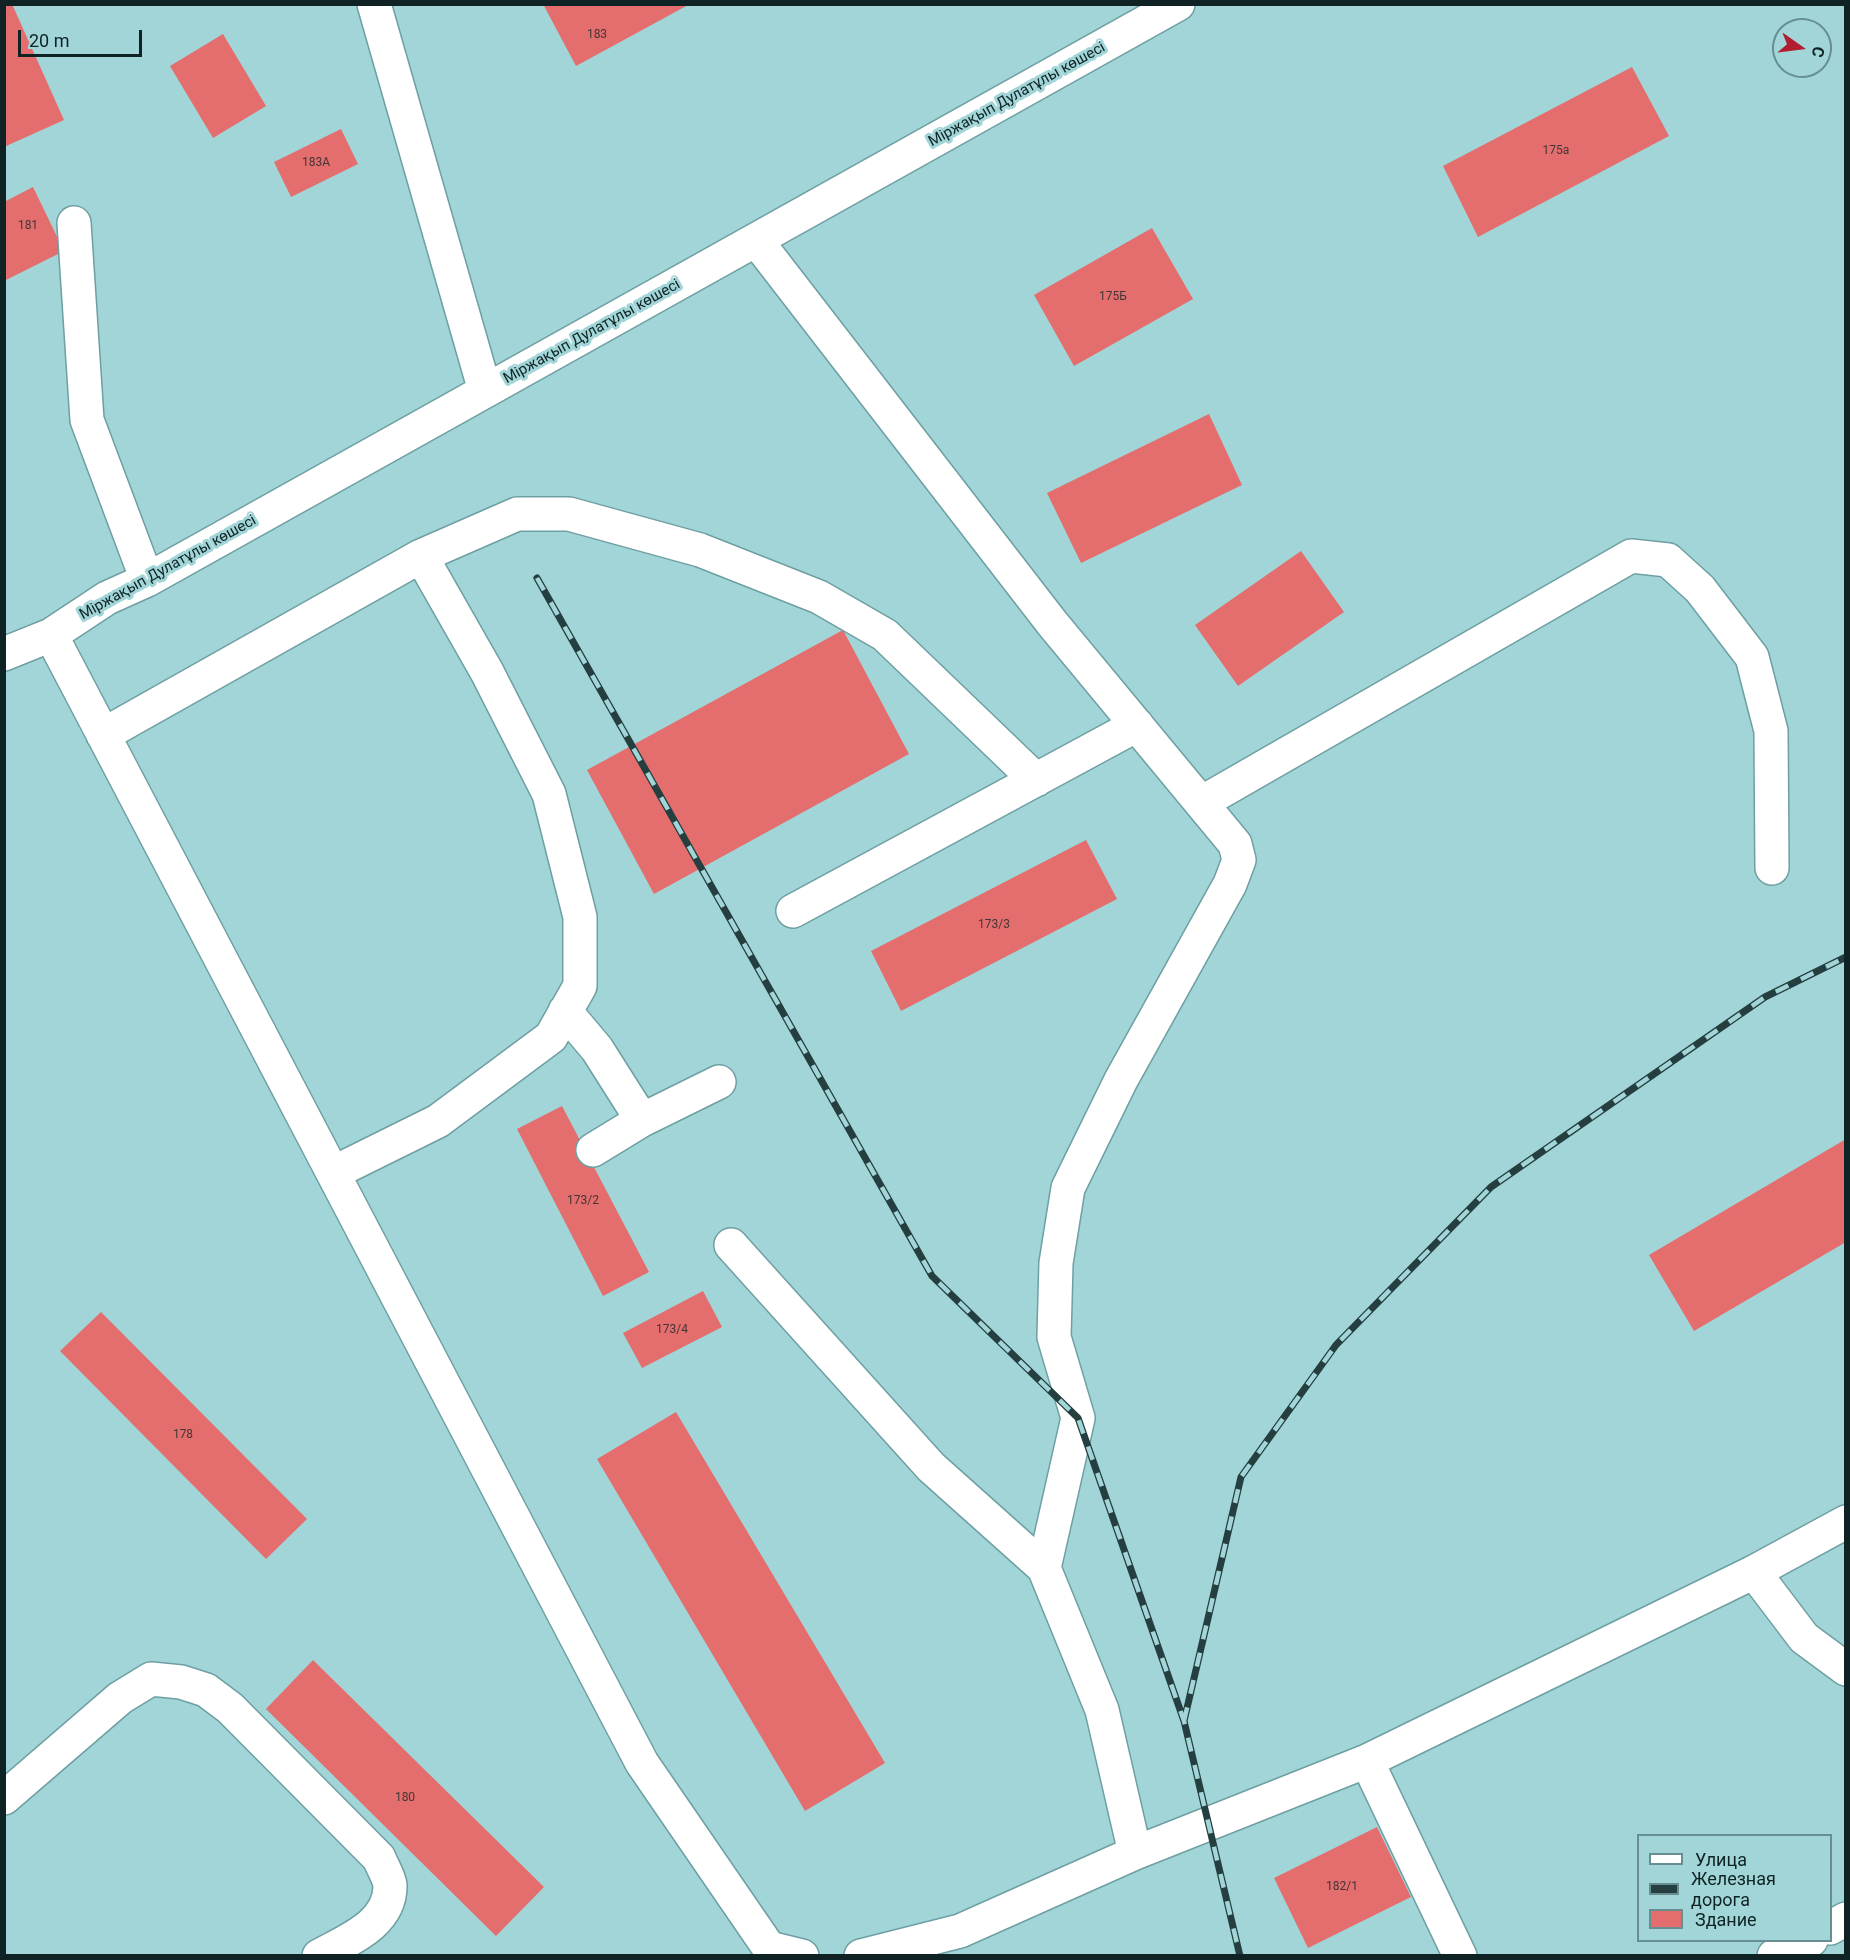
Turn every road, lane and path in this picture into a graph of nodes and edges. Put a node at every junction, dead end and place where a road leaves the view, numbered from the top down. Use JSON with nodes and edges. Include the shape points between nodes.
{"nodes":[{"id":1,"x":374,"y":4,"type":"edge"},
{"id":2,"x":1178,"y":4,"type":"edge"},
{"id":3,"x":74,"y":223,"type":"dead end"},
{"id":4,"x":756,"y":240,"type":"junction"},
{"id":5,"x":485,"y":391,"type":"junction"},
{"id":6,"x":421,"y":556,"type":"junction"},
{"id":7,"x":147,"y":580,"type":"junction"},
{"id":8,"x":51,"y":635,"type":"junction"},
{"id":9,"x":4,"y":654,"type":"edge"},
{"id":10,"x":1137,"y":725,"type":"junction"},
{"id":11,"x":103,"y":735,"type":"junction"},
{"id":12,"x":1036,"y":780,"type":"junction"},
{"id":13,"x":1201,"y":803,"type":"junction"},
{"id":14,"x":1772,"y":867,"type":"dead end"},
{"id":15,"x":793,"y":911,"type":"dead end"},
{"id":16,"x":566,"y":1011,"type":"junction"},
{"id":17,"x":719,"y":1082,"type":"dead end"},
{"id":18,"x":642,"y":1120,"type":"junction"},
{"id":19,"x":593,"y":1150,"type":"dead end"},
{"id":20,"x":333,"y":1173,"type":"junction"},
{"id":21,"x":731,"y":1245,"type":"dead end"},
{"id":22,"x":1845,"y":1522,"type":"edge"},
{"id":23,"x":1044,"y":1568,"type":"junction"},
{"id":24,"x":1754,"y":1572,"type":"junction"},
{"id":25,"x":1845,"y":1669,"type":"edge"},
{"id":26,"x":1368,"y":1761,"type":"junction"},
{"id":27,"x":4,"y":1798,"type":"edge"},
{"id":28,"x":1135,"y":1853,"type":"junction"},
{"id":29,"x":1845,"y":1919,"type":"edge"},
{"id":30,"x":1832,"y":1927,"type":"edge"},
{"id":31,"x":1809,"y":1942,"type":"edge"},
{"id":32,"x":964,"y":1943,"type":"edge"},
{"id":33,"x":765,"y":1952,"type":"edge"},
{"id":34,"x":319,"y":1956,"type":"edge"},
{"id":35,"x":801,"y":1956,"type":"edge"},
{"id":36,"x":861,"y":1956,"type":"edge"},
{"id":37,"x":1460,"y":1956,"type":"edge"},
{"id":38,"x":1773,"y":1956,"type":"edge"}],
"edges":[{"from":1,"to":5,"type":"street"},
{"from":2,"to":4,"type":"street","name":"Міржақып Дулатұлы көшесі"},
{"from":3,"to":7,"type":"street","via":[[87,420]]},
{"from":4,"to":5,"type":"street","name":"Міржақып Дулатұлы көшесі"},
{"from":4,"to":10,"type":"street","via":[[1052,623]]},
{"from":5,"to":7,"type":"street","name":"Міржақып Дулатұлы көшесі"},
{"from":6,"to":11,"type":"street"},
{"from":6,"to":12,"type":"street","via":[[517,514],[569,514],[700,550],[819,597],[885,635]]},
{"from":6,"to":16,"type":"street","via":[[487,672],[549,794],[580,917],[580,986]]},
{"from":7,"to":8,"type":"street","name":"Міржақып Дулатұлы көшесі","via":[[107,598]]},
{"from":8,"to":9,"type":"street","name":"Міржақып Дулатұлы көшесі"},
{"from":8,"to":11,"type":"street"},
{"from":10,"to":12,"type":"street"},
{"from":10,"to":13,"type":"street"},
{"from":11,"to":20,"type":"street"},
{"from":12,"to":15,"type":"street"},
{"from":13,"to":14,"type":"street","via":[[1631,556],[1668,560],[1700,589],[1752,657],[1771,731]]},
{"from":13,"to":23,"type":"street","via":[[1235,844],[1239,860],[1068,1188],[1056,1263],[1054,1337],[1078,1418]]},
{"from":16,"to":18,"type":"street","via":[[597,1049]]},
{"from":16,"to":20,"type":"street","via":[[551,1037],[438,1121]]},
{"from":17,"to":18,"type":"street"},
{"from":18,"to":19,"type":"street"},
{"from":20,"to":33,"type":"street","via":[[642,1763]]},
{"from":21,"to":23,"type":"street","via":[[931,1467]]},
{"from":22,"to":24,"type":"street"},
{"from":23,"to":28,"type":"street","via":[[1102,1710]]},
{"from":24,"to":25,"type":"street","via":[[1804,1638]]},
{"from":24,"to":26,"type":"street"},
{"from":26,"to":28,"type":"street"},
{"from":26,"to":37,"type":"street"},
{"from":27,"to":34,"type":"street","via":[[120,1698],[152,1679],[206,1690],[230,1708],[379,1858],[390,1885],[382,1916]]},
{"from":28,"to":32,"type":"street"},
{"from":29,"to":30,"type":"street"},
{"from":31,"to":38,"type":"street"},
{"from":32,"to":36,"type":"street"},
{"from":33,"to":35,"type":"street"}]}
